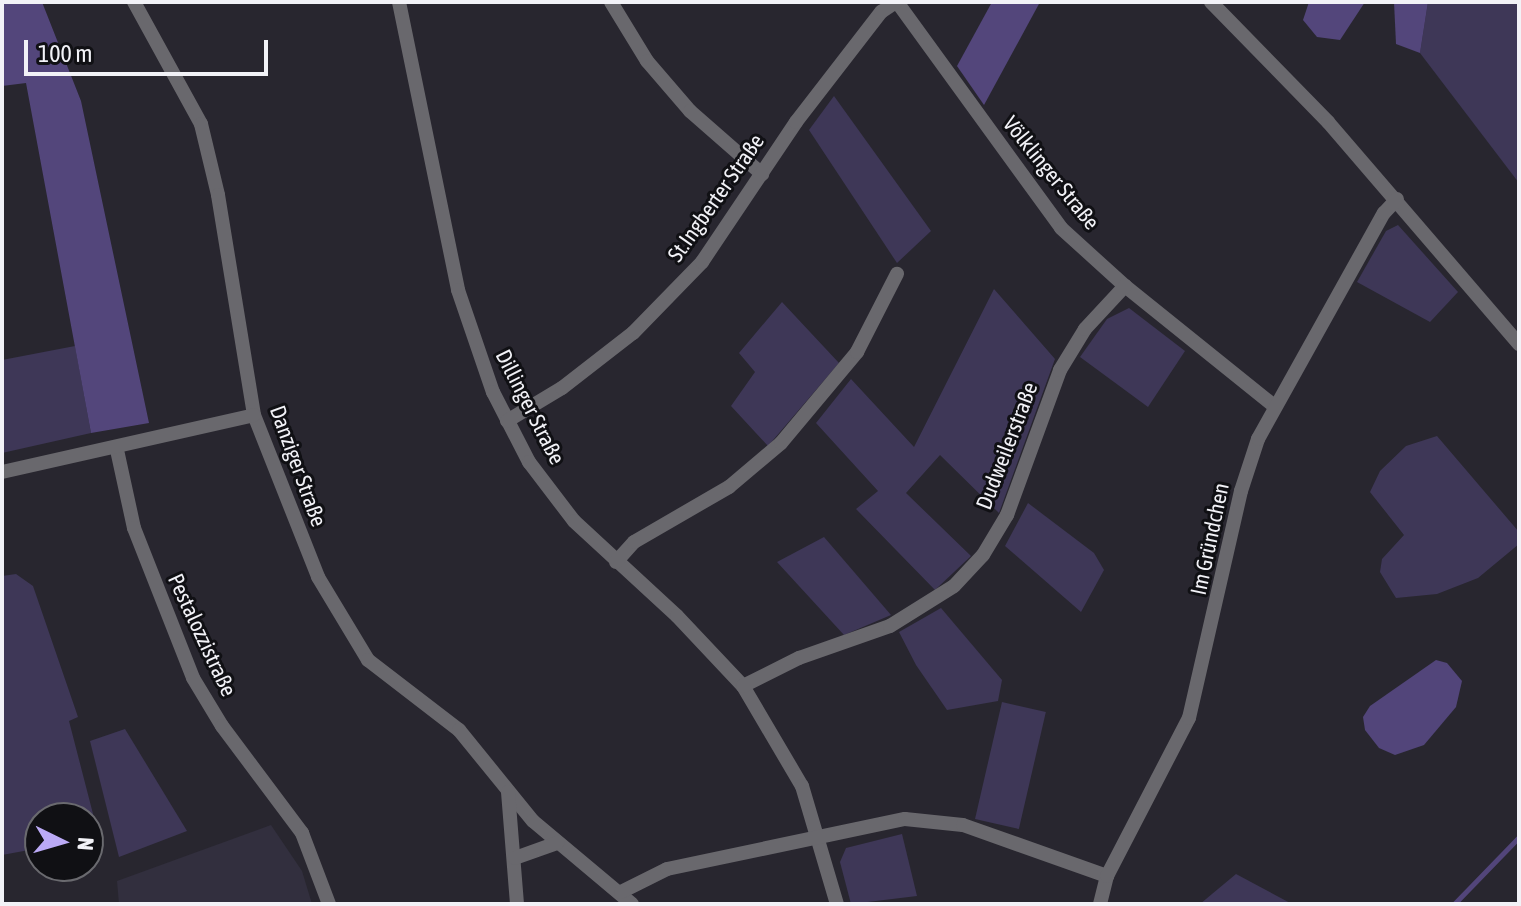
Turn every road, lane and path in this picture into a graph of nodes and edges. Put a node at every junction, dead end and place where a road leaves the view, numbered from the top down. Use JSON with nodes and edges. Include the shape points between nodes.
{"nodes":[{"id":1,"x":134,"y":2,"type":"edge"},
{"id":2,"x":399,"y":2,"type":"edge"},
{"id":3,"x":611,"y":2,"type":"edge"},
{"id":4,"x":897,"y":2,"type":"edge"},
{"id":5,"x":1211,"y":2,"type":"edge"},
{"id":6,"x":762,"y":174,"type":"junction"},
{"id":7,"x":1397,"y":199,"type":"junction"},
{"id":8,"x":897,"y":274,"type":"dead end"},
{"id":9,"x":1125,"y":286,"type":"junction"},
{"id":10,"x":1519,"y":344,"type":"edge"},
{"id":11,"x":1274,"y":406,"type":"junction"},
{"id":12,"x":254,"y":415,"type":"junction"},
{"id":13,"x":507,"y":421,"type":"junction"},
{"id":14,"x":117,"y":450,"type":"junction"},
{"id":15,"x":2,"y":472,"type":"edge"},
{"id":16,"x":616,"y":562,"type":"junction"},
{"id":17,"x":743,"y":686,"type":"junction"},
{"id":18,"x":508,"y":792,"type":"junction"},
{"id":19,"x":819,"y":837,"type":"junction"},
{"id":20,"x":557,"y":843,"type":"junction"},
{"id":21,"x":515,"y":858,"type":"junction"},
{"id":22,"x":1107,"y":876,"type":"junction"},
{"id":23,"x":621,"y":892,"type":"junction"},
{"id":24,"x":329,"y":904,"type":"edge"},
{"id":25,"x":517,"y":904,"type":"edge"},
{"id":26,"x":632,"y":904,"type":"edge"},
{"id":27,"x":837,"y":904,"type":"edge"},
{"id":28,"x":1100,"y":904,"type":"edge"}],
"edges":[{"from":1,"to":12,"type":"street","name":"Danziger Straße","via":[[201,124],[221,210]]},
{"from":2,"to":13,"type":"street","name":"Dillinger Straße","via":[[458,290]]},
{"from":3,"to":6,"type":"street","via":[[647,61],[690,111]]},
{"from":4,"to":6,"type":"street","name":"St.Ingberter Straße","via":[[881,12]]},
{"from":4,"to":9,"type":"street","name":"Völklinger Straße","via":[[1061,228]]},
{"from":5,"to":7,"type":"street"},
{"from":6,"to":13,"type":"street","name":"St.Ingberter Straße","via":[[702,262],[633,333],[562,388]]},
{"from":7,"to":10,"type":"street"},
{"from":7,"to":11,"type":"street","name":"Im Gründchen","via":[[1384,213]]},
{"from":8,"to":16,"type":"street","via":[[857,352],[781,443],[729,487],[634,542]]},
{"from":9,"to":11,"type":"street","name":"Völklinger Straße"},
{"from":9,"to":17,"type":"street","name":"Dudweilerstraße","via":[[1085,329],[1060,370],[1007,515],[983,555],[954,586],[890,626],[799,658]]},
{"from":11,"to":22,"type":"street","name":"Im Gründchen","via":[[1241,491],[1189,718]]},
{"from":12,"to":14,"type":"street"},
{"from":12,"to":18,"type":"street","name":"Danziger Straße","via":[[318,577],[368,660],[459,730]]},
{"from":13,"to":16,"type":"street","name":"Dillinger Straße","via":[[549,491]]},
{"from":14,"to":15,"type":"street"},
{"from":14,"to":24,"type":"street","name":"Pestalozzistraße","via":[[134,528],[193,678],[302,833]]},
{"from":16,"to":17,"type":"street","name":"Dillinger Straße"},
{"from":17,"to":19,"type":"street","name":"Dillinger Straße","via":[[802,786]]},
{"from":18,"to":20,"type":"street","name":"Danziger Straße"},
{"from":18,"to":21,"type":"street"},
{"from":19,"to":22,"type":"street","via":[[905,819],[932,819]]},
{"from":19,"to":23,"type":"street","via":[[667,869]]},
{"from":19,"to":27,"type":"street","name":"Dillinger Straße"},
{"from":20,"to":21,"type":"street"},
{"from":20,"to":23,"type":"street","name":"Danziger Straße"},
{"from":21,"to":25,"type":"street"},
{"from":22,"to":28,"type":"street","name":"Im Gründchen"},
{"from":23,"to":26,"type":"street","name":"Danziger Straße"}]}
